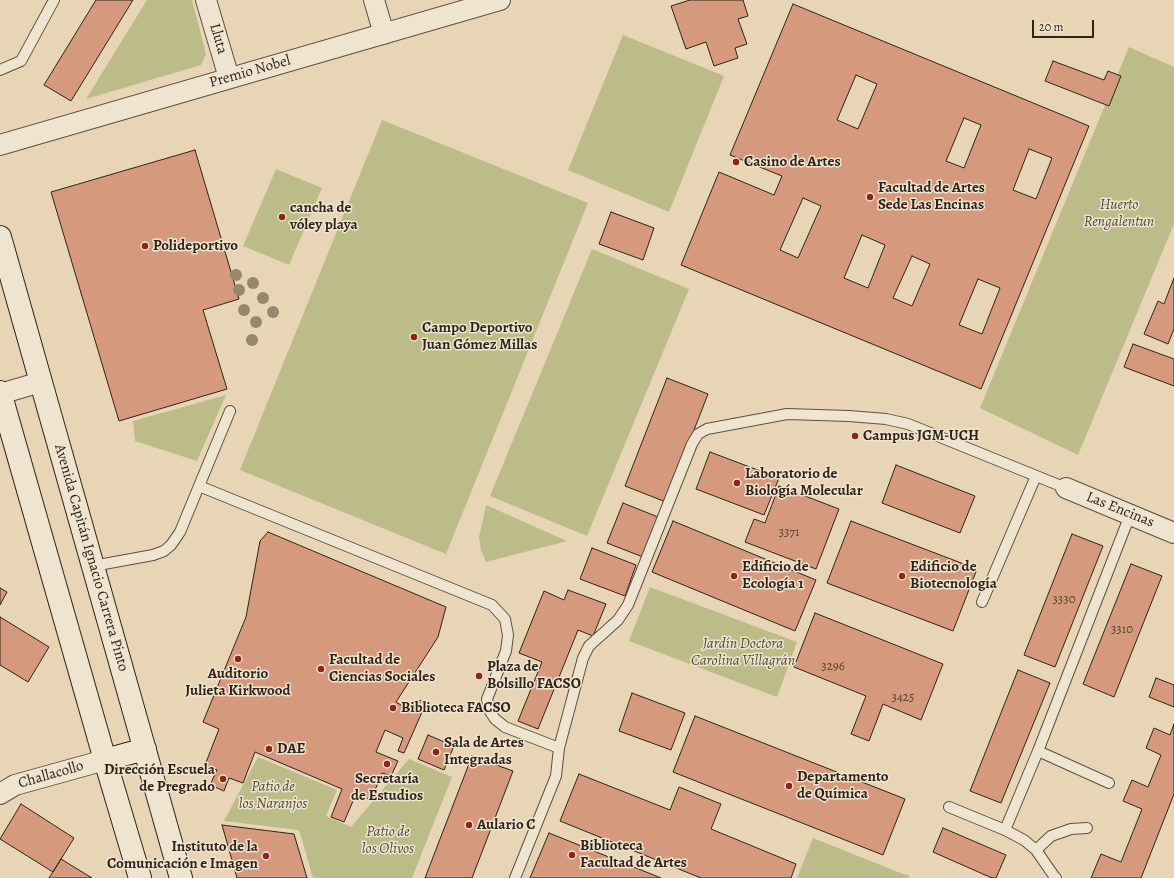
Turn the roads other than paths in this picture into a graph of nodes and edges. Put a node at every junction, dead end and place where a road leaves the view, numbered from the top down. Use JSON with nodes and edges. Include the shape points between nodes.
{"nodes":[{"id":1,"x":54,"y":0,"type":"edge"},
{"id":2,"x":206,"y":0,"type":"edge"},
{"id":3,"x":374,"y":0,"type":"edge"},
{"id":4,"x":500,"y":0,"type":"edge"},
{"id":5,"x":384,"y":34,"type":"junction"},
{"id":6,"x":0,"y":70,"type":"edge"},
{"id":7,"x":229,"y":78,"type":"junction"},
{"id":8,"x":0,"y":145,"type":"edge"},
{"id":9,"x":0,"y":238,"type":"edge"},
{"id":10,"x":41,"y":382,"type":"junction"},
{"id":11,"x":1,"y":400,"type":"edge"},
{"id":12,"x":230,"y":411,"type":"dead end"},
{"id":13,"x":1036,"y":476,"type":"junction"},
{"id":14,"x":199,"y":486,"type":"junction"},
{"id":15,"x":1066,"y":488,"type":"joint"},
{"id":16,"x":1130,"y":515,"type":"junction"},
{"id":17,"x":1174,"y":533,"type":"edge"},
{"id":18,"x":93,"y":566,"type":"junction"},
{"id":19,"x":982,"y":602,"type":"dead end"},
{"id":20,"x":559,"y":748,"type":"junction"},
{"id":21,"x":145,"y":749,"type":"junction"},
{"id":22,"x":1038,"y":751,"type":"junction"},
{"id":23,"x":105,"y":760,"type":"junction"},
{"id":24,"x":1109,"y":783,"type":"dead end"},
{"id":25,"x":0,"y":794,"type":"edge"},
{"id":26,"x":948,"y":806,"type":"dead end"},
{"id":27,"x":1087,"y":828,"type":"dead end"},
{"id":28,"x":1005,"y":830,"type":"junction"},
{"id":29,"x":1036,"y":850,"type":"junction"},
{"id":30,"x":140,"y":878,"type":"edge"},
{"id":31,"x":181,"y":878,"type":"edge"},
{"id":32,"x":515,"y":878,"type":"edge"},
{"id":33,"x":1056,"y":878,"type":"edge"}],
"edges":[{"from":1,"to":6,"type":"lane","via":[[21,61]]},
{"from":2,"to":7,"type":"street","name":"Lluta"},
{"from":3,"to":5,"type":"street"},
{"from":4,"to":5,"type":"street","name":"Premio Nobel"},
{"from":5,"to":7,"type":"street","name":"Premio Nobel"},
{"from":7,"to":8,"type":"street","name":"Premio Nobel"},
{"from":9,"to":10,"type":"street","name":"Avenida Capitán Ignacio Carrera Pinto"},
{"from":10,"to":11,"type":"street"},
{"from":10,"to":18,"type":"street","name":"Avenida Capitán Ignacio Carrera Pinto"},
{"from":11,"to":23,"type":"street"},
{"from":12,"to":14,"type":"lane"},
{"from":13,"to":15,"type":"lane"},
{"from":13,"to":19,"type":"lane"},
{"from":13,"to":20,"type":"lane","via":[[908,424],[886,419],[787,414],[707,429],[698,434],[628,606],[618,620],[589,646],[583,658]]},
{"from":14,"to":18,"type":"lane","via":[[180,532],[164,551]]},
{"from":14,"to":20,"type":"lane","via":[[492,605],[505,619],[508,635],[506,651],[487,699],[489,710],[504,727]]},
{"from":15,"to":16,"type":"street","name":"Las Encinas"},
{"from":16,"to":17,"type":"street","name":"Las Encinas"},
{"from":16,"to":22,"type":"lane"},
{"from":18,"to":21,"type":"street","name":"Avenida Capitán Ignacio Carrera Pinto"},
{"from":20,"to":32,"type":"lane","via":[[556,776]]},
{"from":21,"to":23,"type":"street"},
{"from":21,"to":31,"type":"street","name":"Avenida Capitán Ignacio Carrera Pinto"},
{"from":22,"to":24,"type":"lane"},
{"from":22,"to":28,"type":"lane"},
{"from":23,"to":25,"type":"street","name":"Challacollo","via":[[15,785]]},
{"from":23,"to":30,"type":"street"},
{"from":26,"to":28,"type":"lane"},
{"from":27,"to":29,"type":"lane","via":[[1071,829],[1051,836]]},
{"from":28,"to":29,"type":"lane"},
{"from":29,"to":33,"type":"lane"}]}
